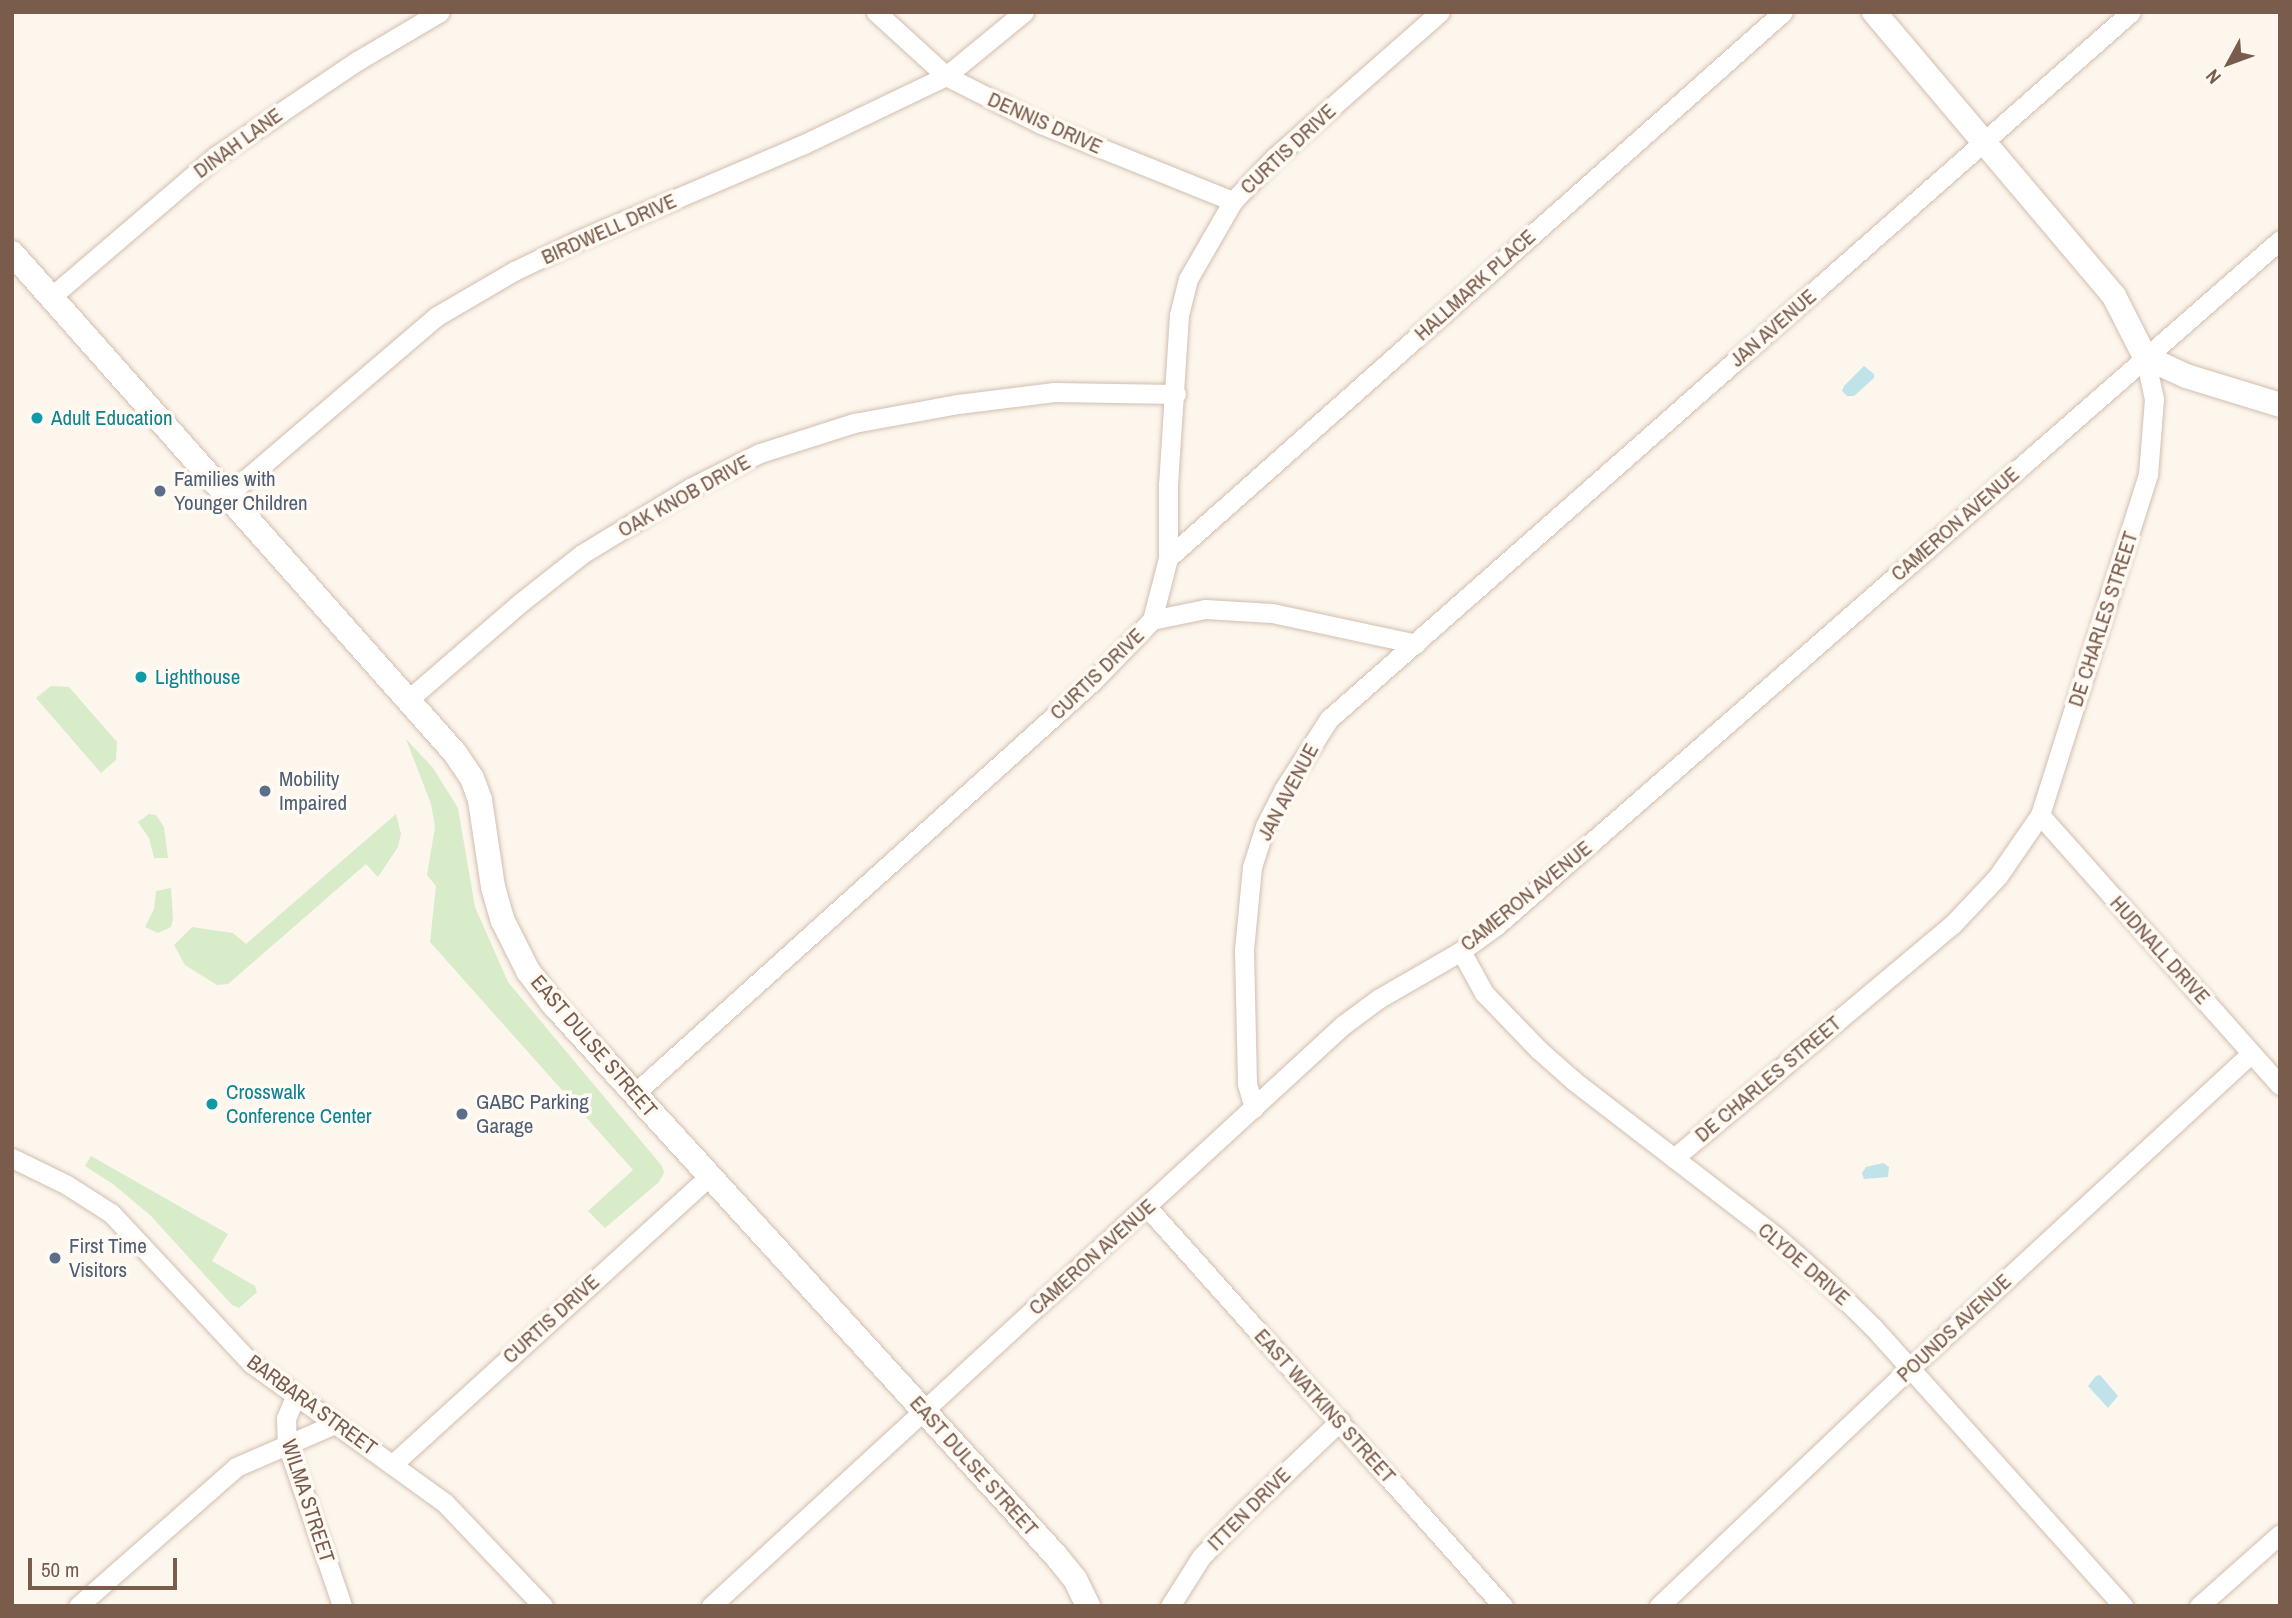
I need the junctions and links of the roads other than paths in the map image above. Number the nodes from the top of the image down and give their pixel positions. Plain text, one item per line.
1 (440, 12) edge
2 (876, 12) edge
3 (1024, 12) edge
4 (1440, 12) edge
5 (1783, 12) edge
6 (1874, 12) edge
7 (2131, 12) edge
8 (946, 76) junction
9 (1984, 141) junction
10 (1233, 201) junction
11 (2280, 240) edge
12 (12, 253) edge
13 (52, 296) junction
14 (2145, 357) junction
15 (1176, 394) junction
16 (2280, 405) edge
17 (226, 496) junction
18 (1168, 558) junction
19 (1152, 620) junction
20 (1416, 644) junction
21 (410, 698) junction
22 (2040, 815) junction
23 (1461, 951) junction
24 (2251, 1053) junction
25 (2280, 1085) edge
26 (634, 1094) junction
27 (1254, 1108) junction
28 (12, 1158) edge
29 (1674, 1158) junction
30 (709, 1176) junction
31 (1147, 1207) junction
32 (1908, 1370) junction
33 (295, 1396) junction
34 (923, 1410) junction
35 (1340, 1421) junction
36 (335, 1424) junction
37 (287, 1444) junction
38 (394, 1463) junction
39 (2280, 1534) edge
40 (78, 1606) edge
41 (342, 1606) edge
42 (544, 1606) edge
43 (711, 1606) edge
44 (1088, 1606) edge
45 (1170, 1606) edge
46 (1503, 1606) edge
47 (1660, 1606) edge
48 (2123, 1606) edge
49 (2199, 1606) edge

1 - 13 street, DINAH LANE
2 - 8 street, DENNIS DRIVE
3 - 8 street, BIRDWELL DRIVE
4 - 10 street, CURTIS DRIVE
5 - 18 street, HALLMARK PLACE
6 - 9 street, DE CHARLES STREET
7 - 9 street, JAN AVENUE
8 - 10 street, DENNIS DRIVE
8 - 17 street, BIRDWELL DRIVE
9 - 14 street, DE CHARLES STREET
9 - 20 street, JAN AVENUE
10 - 15 street, CURTIS DRIVE
11 - 14 street, CAMERON AVENUE
12 - 13 street, EAST DULSE STREET
13 - 17 street, EAST DULSE STREET
14 - 16 street
14 - 22 street, DE CHARLES STREET
14 - 23 street, CAMERON AVENUE
15 - 18 street, CURTIS DRIVE
15 - 21 street, OAK KNOB DRIVE
17 - 21 street, EAST DULSE STREET
18 - 19 street, CURTIS DRIVE
19 - 20 street
19 - 26 street, CURTIS DRIVE
20 - 27 street, JAN AVENUE
21 - 26 street, EAST DULSE STREET
22 - 24 street, HUDNALL DRIVE
22 - 29 street, DE CHARLES STREET
23 - 27 street, CAMERON AVENUE
23 - 29 street, CLYDE DRIVE
24 - 25 street, HUDNALL DRIVE
24 - 32 street, POUNDS AVENUE
26 - 30 street, EAST DULSE STREET
27 - 31 street, CAMERON AVENUE
28 - 33 street, BARBARA STREET
29 - 32 street, CLYDE DRIVE
30 - 34 street, EAST DULSE STREET
30 - 38 street, CURTIS DRIVE
31 - 34 street, CAMERON AVENUE
31 - 35 street, EAST WATKINS STREET
32 - 47 street, POUNDS AVENUE
32 - 48 street, CLYDE DRIVE
33 - 36 street, BARBARA STREET
33 - 37 street, WILMA STREET
34 - 43 street, CAMERON AVENUE
34 - 44 street, EAST DULSE STREET
35 - 45 street, ITTEN DRIVE
35 - 46 street, EAST WATKINS STREET
36 - 37 street
36 - 38 street, BARBARA STREET
37 - 40 street
37 - 41 street, WILMA STREET
38 - 42 street, BARBARA STREET
39 - 49 street

